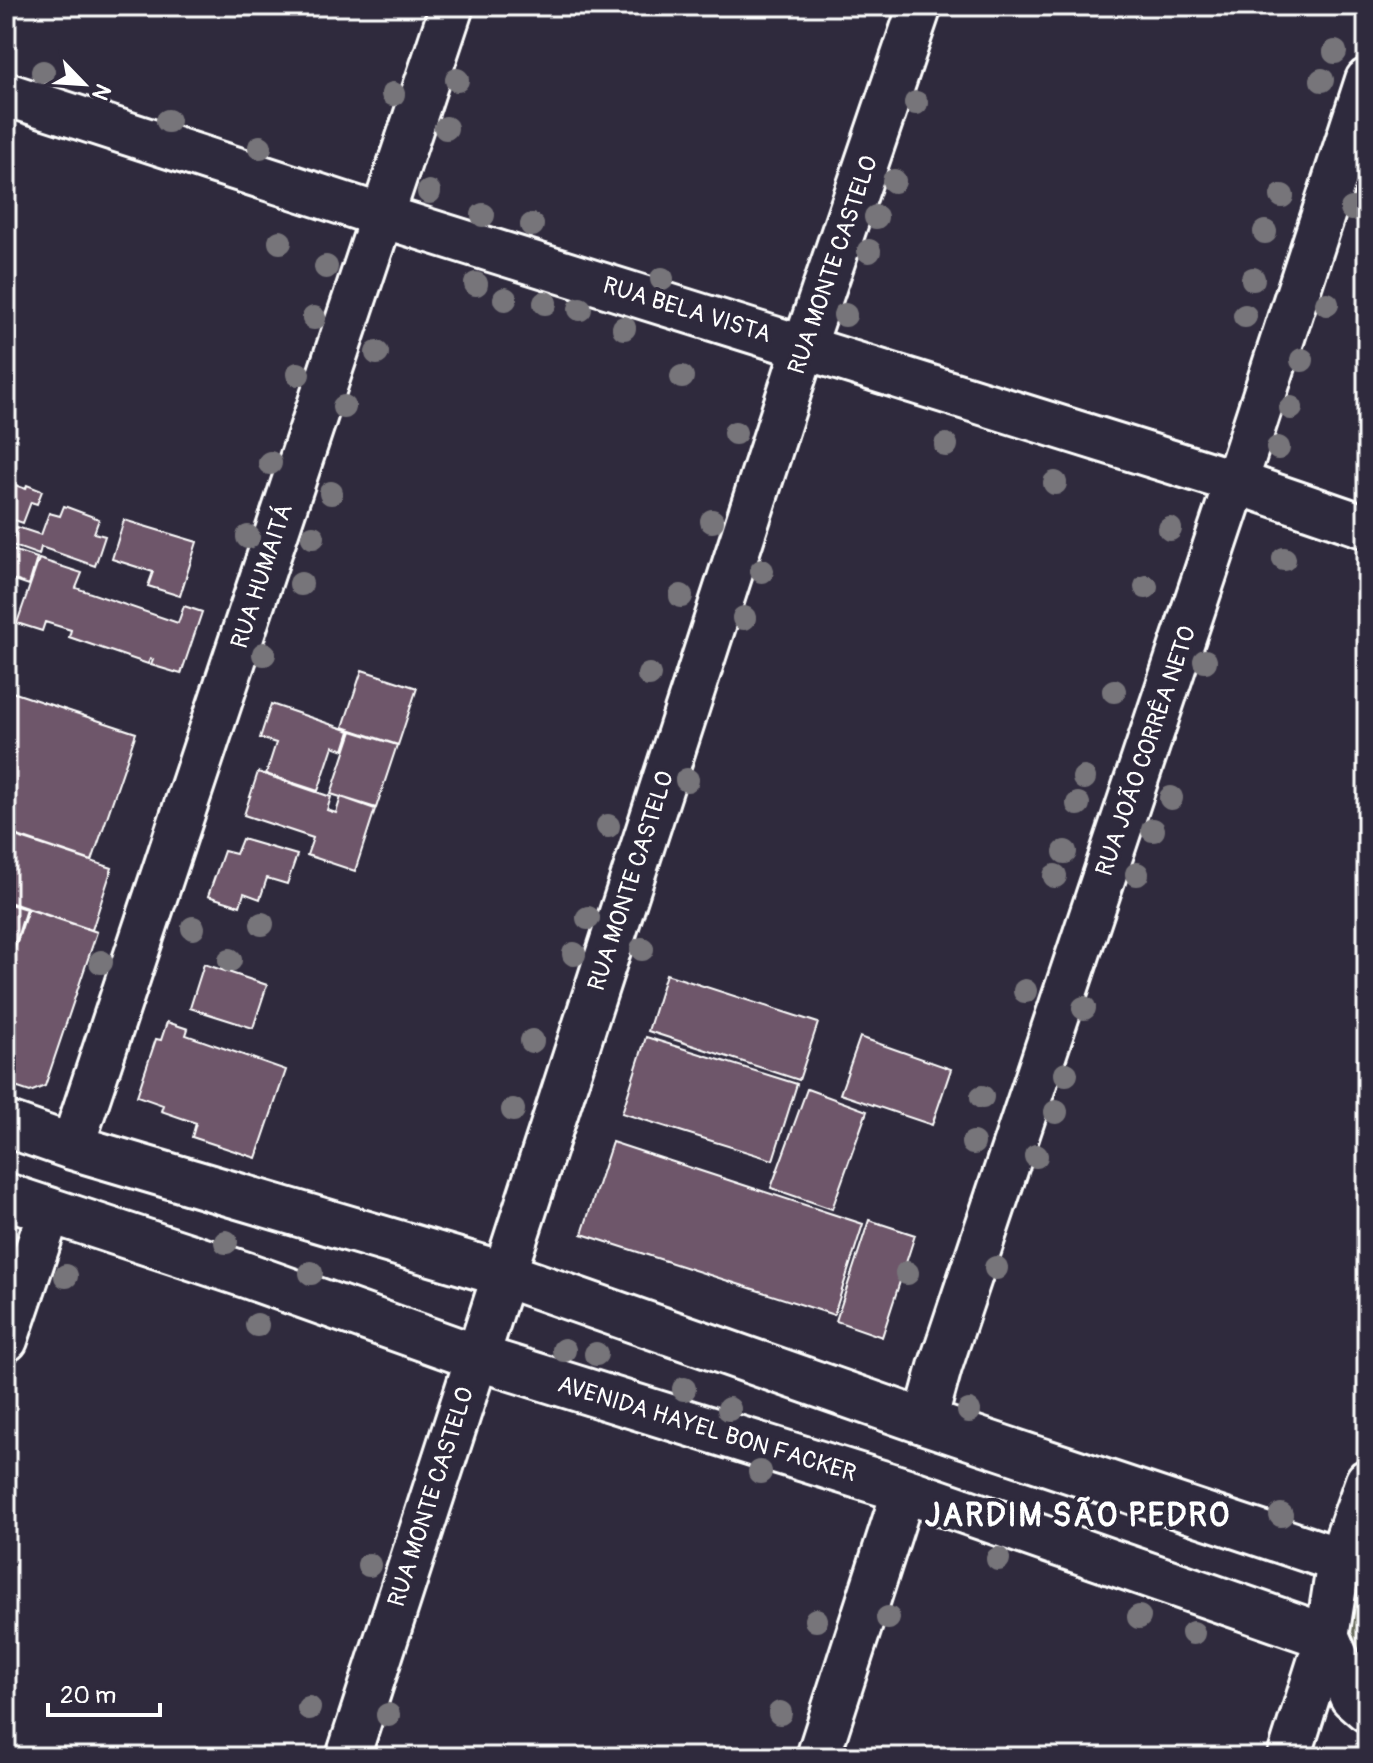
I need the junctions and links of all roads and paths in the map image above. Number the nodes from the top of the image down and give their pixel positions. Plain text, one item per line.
1 (452, 6) edge
2 (920, 6) edge
3 (1367, 80) edge
4 (6, 94) edge
5 (382, 216) junction
6 (804, 347) junction
7 (1236, 482) junction
8 (1367, 527) edge
9 (6, 1124) edge
10 (72, 1147) junction
11 (6, 1196) edge
12 (50, 1210) junction
13 (503, 1274) junction
14 (6, 1340) edge
15 (476, 1357) junction
16 (925, 1422) junction
17 (1367, 1481) edge
18 (904, 1490) junction
19 (1353, 1551) edge
20 (1327, 1637) junction
21 (1367, 1709) edge
22 (348, 1757) edge
23 (818, 1757) edge
24 (1289, 1757) edge

1 - 5 street, RUA HUMAITÁ
2 - 6 street, RUA MONTE CASTELO
3 - 7 street, RUA JOÃO CORRÊA NETO
4 - 5 street, RUA BELA VISTA
5 - 6 street, RUA BELA VISTA
5 - 10 street, RUA HUMAITÁ
6 - 7 street, RUA BELA VISTA
6 - 13 street, RUA MONTE CASTELO
7 - 8 street, RUA BELA VISTA
7 - 16 street, RUA JOÃO CORRÊA NETO
9 - 10 main road
10 - 13 main road
11 - 12 main road, AVENIDA HAYEL BON FACKER
12 - 14 street
12 - 15 main road, AVENIDA HAYEL BON FACKER
13 - 15 street, RUA MONTE CASTELO
13 - 16 main road
15 - 18 main road, AVENIDA HAYEL BON FACKER
15 - 22 street, RUA MONTE CASTELO
16 - 19 main road
17 - 19 street
18 - 20 main road, AVENIDA HAYEL BON FACKER
18 - 23 street
19 - 20 street
20 - 21 main road
20 - 24 street

